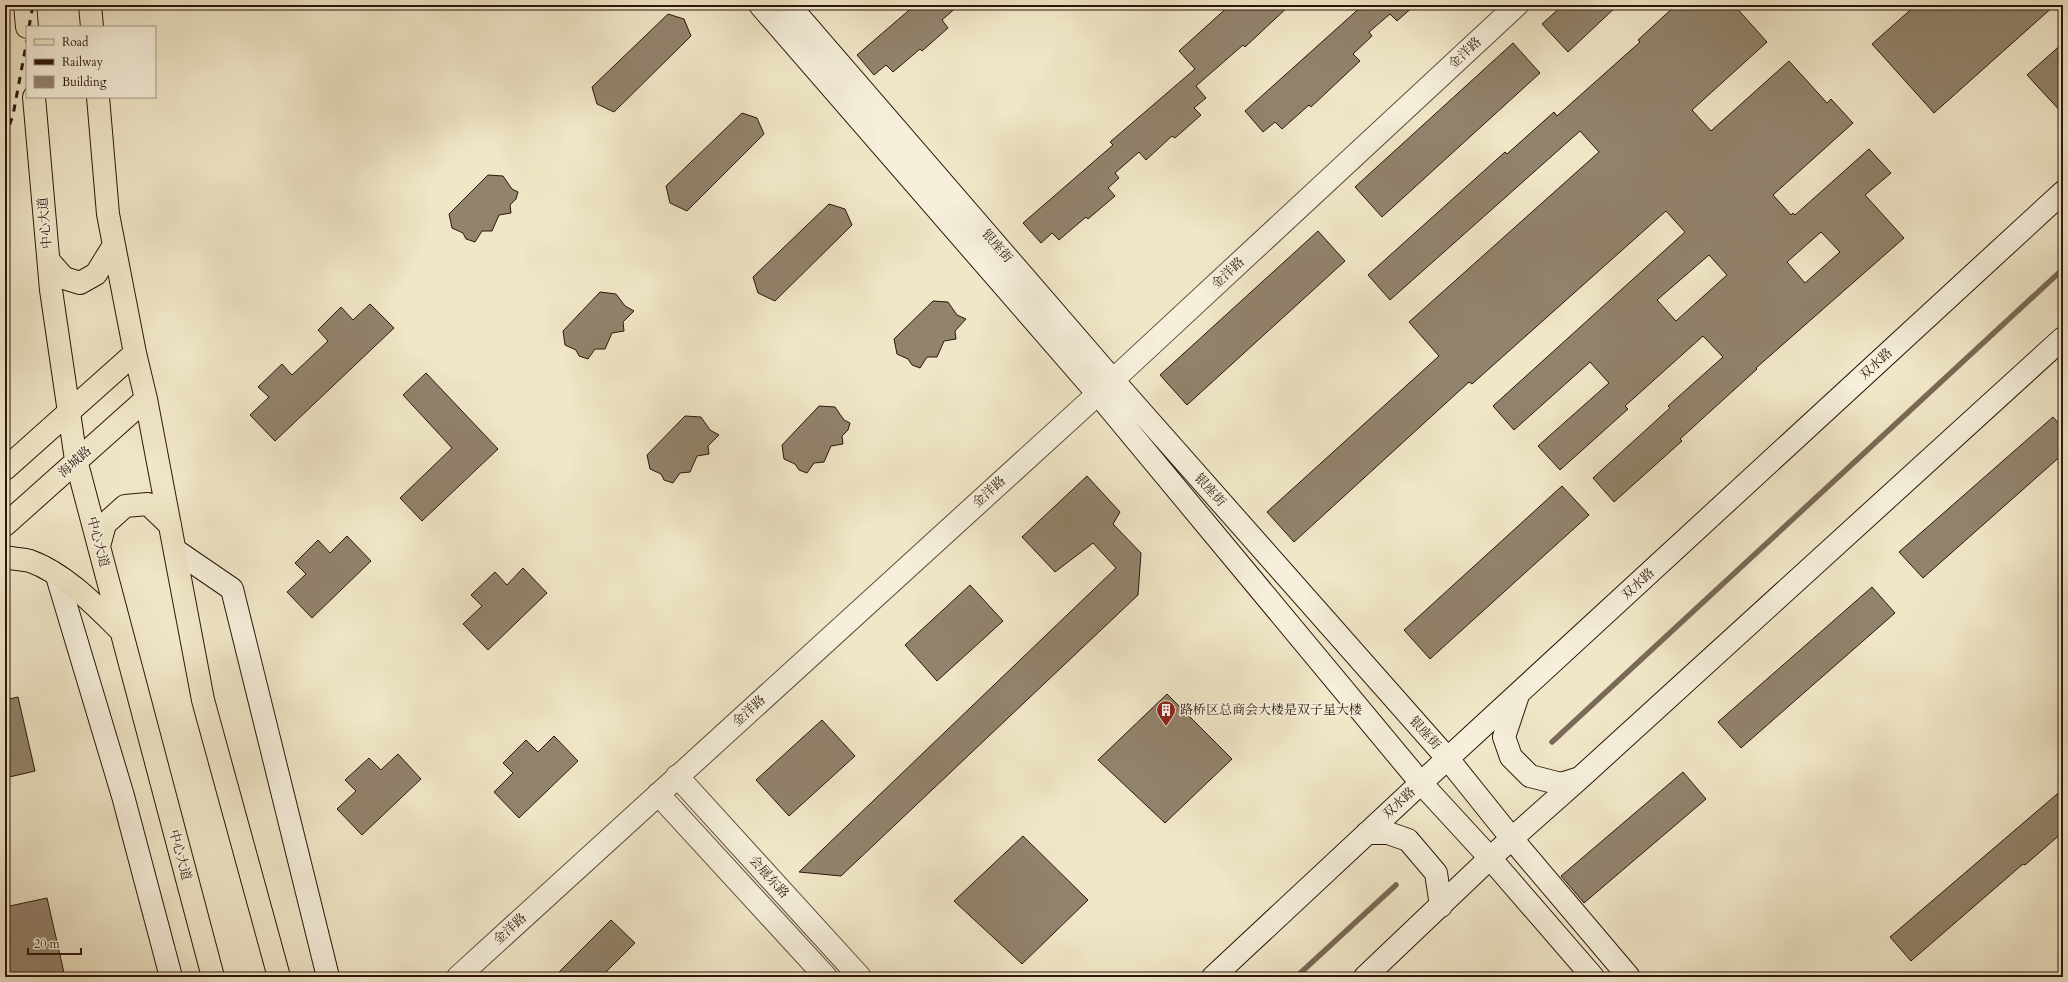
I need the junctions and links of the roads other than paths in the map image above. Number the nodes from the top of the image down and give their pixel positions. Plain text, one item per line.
1 (26, 5) edge
2 (90, 5) edge
3 (760, 5) edge
4 (789, 5) edge
5 (1517, 5) edge
6 (28, 26) edge
7 (92, 26) edge
8 (34, 98) edge
9 (98, 98) edge
10 (2063, 192) edge
11 (114, 245) junction
12 (49, 261) junction
13 (2063, 338) edge
14 (135, 354) junction
15 (1105, 387) junction
16 (146, 399) junction
17 (68, 413) junction
18 (76, 460) junction
19 (5, 469) edge
20 (5, 525) edge
21 (170, 525) junction
22 (99, 546) junction
23 (175, 550) junction
24 (5, 557) edge
25 (57, 576) junction
26 (121, 631) junction
27 (1518, 694) junction
28 (1448, 759) junction
29 (678, 776) junction
30 (1580, 778) junction
31 (1421, 783) junction
32 (658, 794) junction
33 (1367, 833) junction
34 (1513, 840) junction
35 (1490, 858) junction
36 (1441, 906) junction
37 (171, 977) edge
38 (212, 977) edge
39 (279, 977) edge
40 (328, 977) edge
41 (458, 977) edge
42 (826, 977) edge
43 (860, 977) edge
44 (1214, 977) edge
45 (1365, 977) edge
46 (1593, 977) edge
47 (1629, 977) edge

1 - 6 main road
2 - 7 main road
3 - 15 main road, 银座街
4 - 15 main road, 银座街
5 - 15 main road, 金洋路
8 - 12 main road, 中心大道
9 - 11 main road
10 - 27 main road, 双水路
11 - 12 main road
11 - 14 main road
12 - 17 main road, 中心大道
13 - 30 main road
14 - 16 main road
14 - 17 main road
15 - 28 main road, 银座街
15 - 29 main road, 金洋路
15 - 31 main road, 银座街
16 - 18 main road, 海城路
16 - 21 main road
17 - 18 main road, 中心大道
17 - 19 main road
18 - 20 main road, 海城路
18 - 22 main road, 中心大道
21 - 22 main road
21 - 23 main road
22 - 26 main road, 中心大道
23 - 39 main road
23 - 40 main road
24 - 25 main road
25 - 26 main road
25 - 37 main road
26 - 38 main road, 中心大道
27 - 28 main road, 双水路
27 - 30 main road
28 - 31 main road, 双水路
28 - 34 main road, 银座街
29 - 32 main road, 金洋路
29 - 43 main road, 会展东路
30 - 34 main road
31 - 33 main road, 双水路
31 - 35 main road, 银座街
32 - 41 main road, 金洋路
32 - 42 main road, 会展东路
33 - 36 main road
33 - 44 main road, 双水路
34 - 35 main road
34 - 47 main road, 银座街
35 - 36 main road
35 - 46 main road, 银座街
36 - 45 main road

